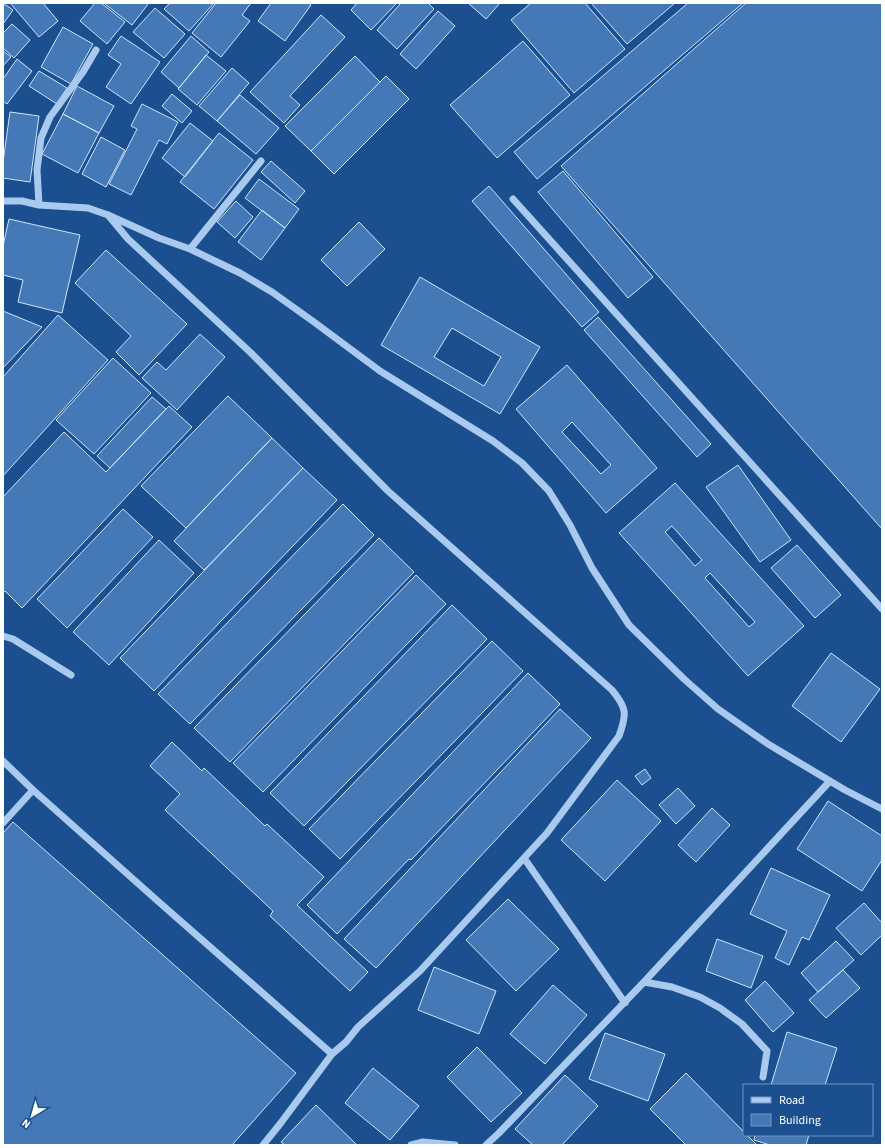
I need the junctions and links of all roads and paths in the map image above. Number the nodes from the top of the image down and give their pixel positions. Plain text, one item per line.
1 (96, 50) dead end
2 (261, 161) dead end
3 (513, 199) dead end
4 (3, 201) edge
5 (39, 205) junction
6 (108, 215) junction
7 (190, 249) junction
8 (882, 609) edge
9 (3, 636) edge
10 (70, 675) dead end
11 (3, 761) edge
12 (830, 781) junction
13 (33, 790) junction
14 (882, 809) edge
15 (3, 822) edge
16 (524, 858) junction
17 (644, 982) junction
18 (625, 1003) junction
19 (332, 1054) junction
20 (763, 1077) dead end
21 (263, 1145) edge
22 (411, 1145) edge
23 (455, 1145) edge
24 (486, 1145) edge

1 - 5 street
2 - 7 street
3 - 8 street
4 - 5 street
5 - 6 street
6 - 7 street
6 - 16 street
7 - 12 street
9 - 10 street
11 - 13 street
12 - 14 street
12 - 17 street
13 - 15 street
13 - 19 street
16 - 18 street
16 - 19 street
17 - 18 street
17 - 20 street
18 - 24 street
19 - 21 street
22 - 23 street

